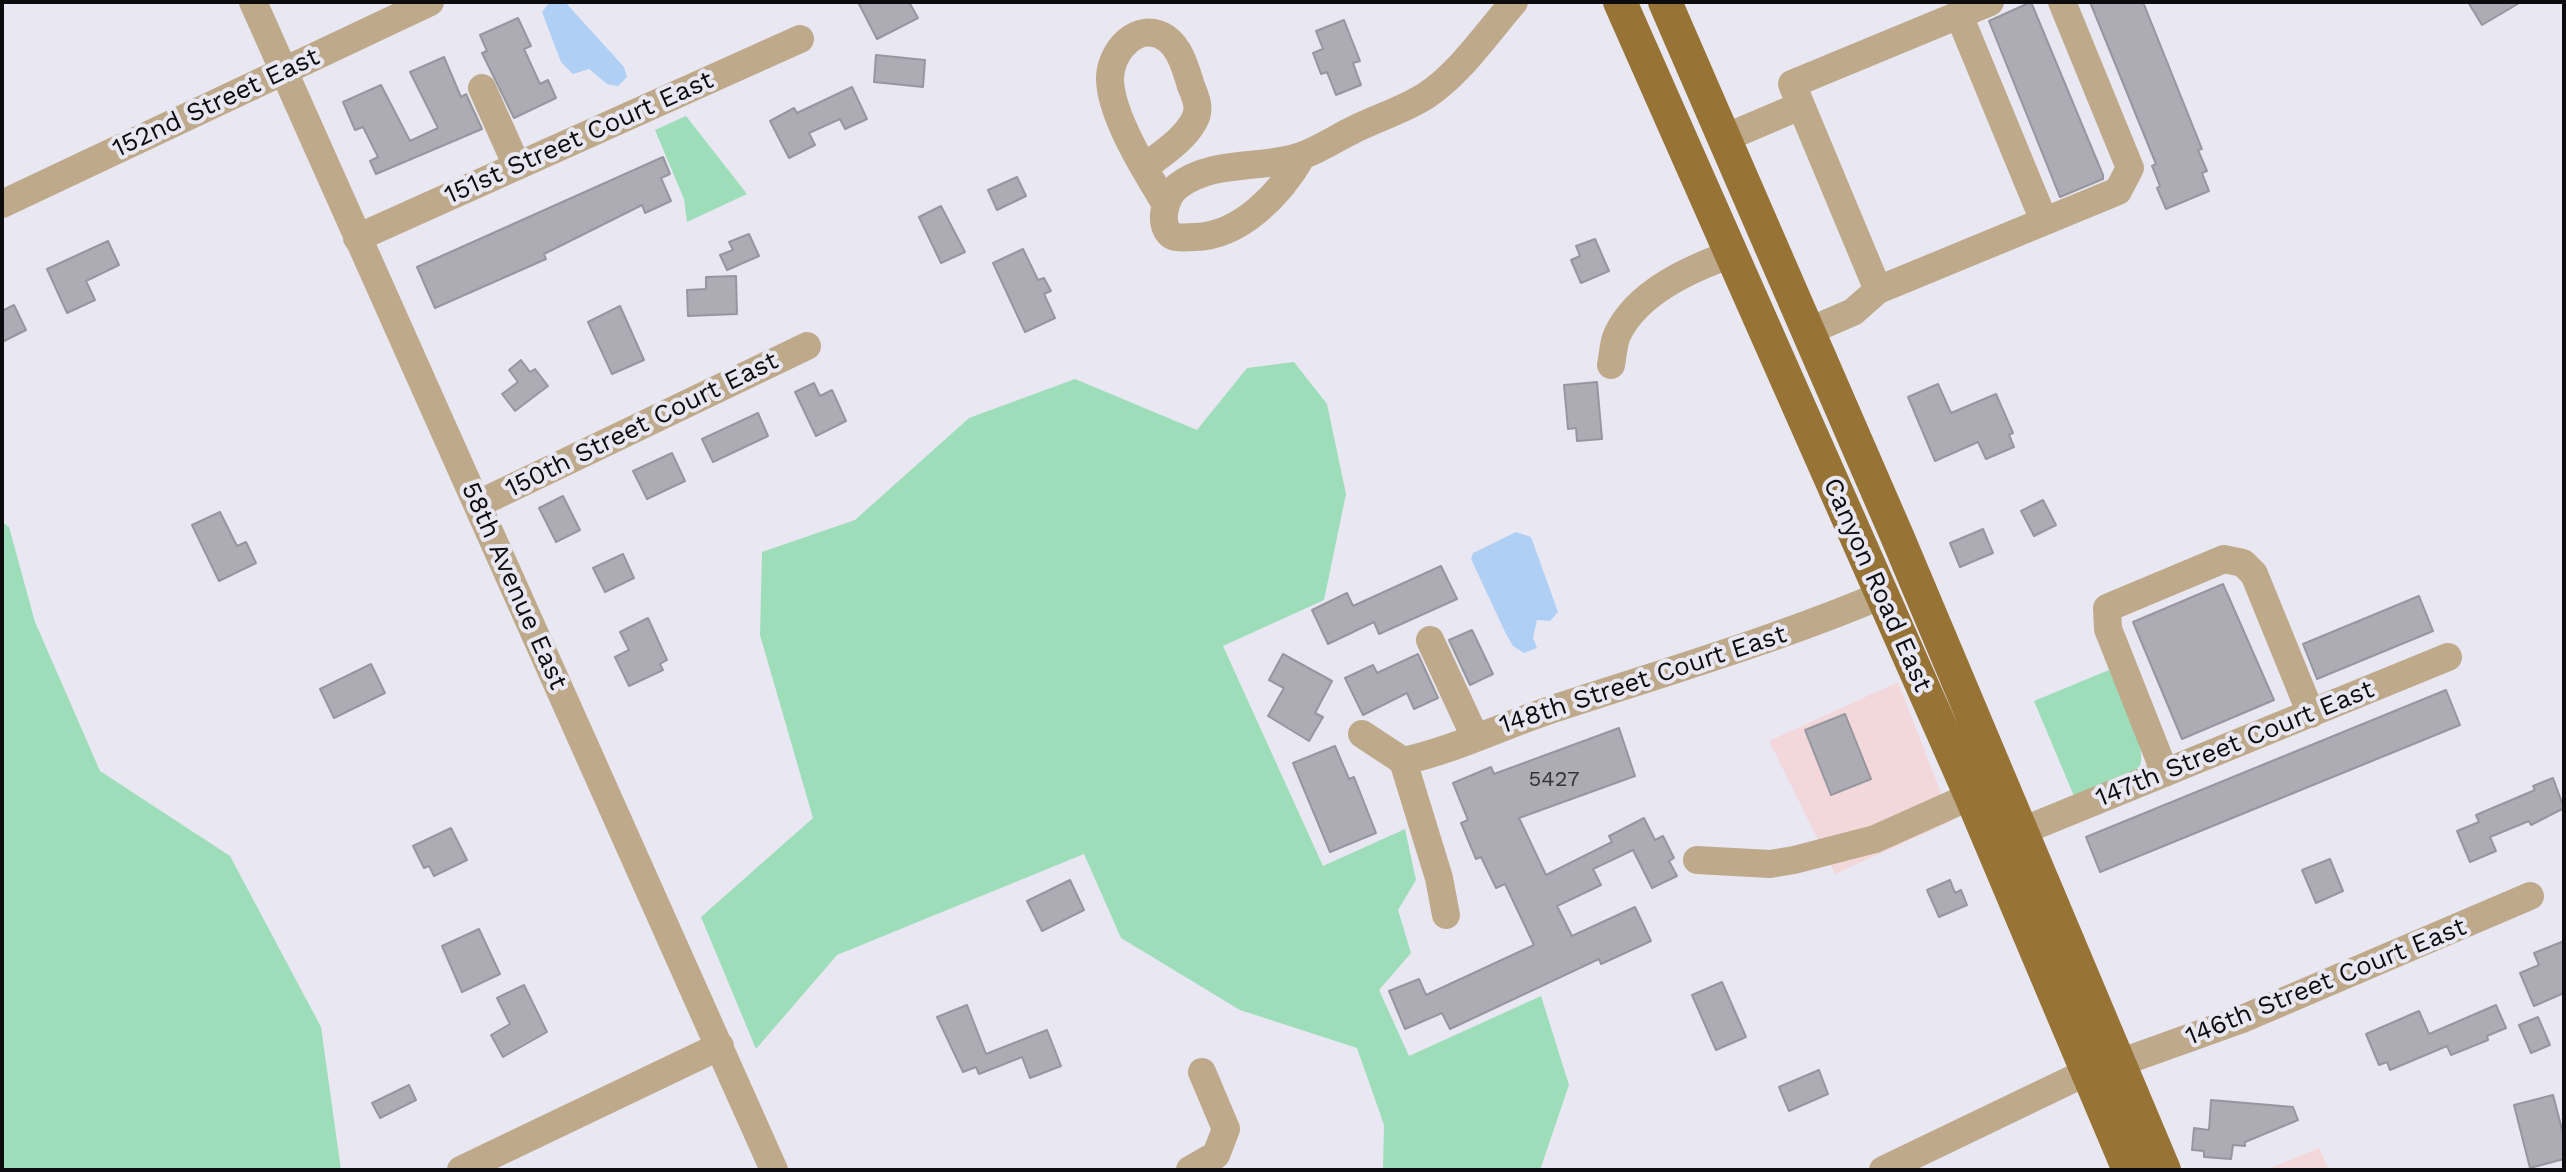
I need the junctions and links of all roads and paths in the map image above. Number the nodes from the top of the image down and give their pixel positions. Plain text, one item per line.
1 (253, 2) edge
2 (430, 2) edge
3 (1514, 2) edge
4 (1620, 2) edge
5 (1665, 2) edge
6 (1990, 2) edge
7 (2062, 2) edge
8 (1959, 15) junction
9 (800, 39) dead end
10 (283, 71) junction
11 (482, 88) dead end
12 (1800, 106) junction
13 (1725, 138) junction
14 (1302, 156) junction
15 (517, 166) junction
16 (1145, 167) dead end
17 (1165, 203) junction
18 (2, 204) edge
19 (2044, 221) junction
20 (357, 238) junction
21 (1731, 254) junction
22 (1878, 290) junction
23 (1809, 331) junction
24 (807, 346) dead end
25 (1611, 365) dead end
26 (1805, 421) junction
27 (478, 504) junction
28 (1897, 536) junction
29 (1882, 595) junction
30 (1430, 640) dead end
31 (2448, 657) dead end
32 (2311, 714) junction
33 (1362, 734) dead end
34 (1475, 737) junction
35 (1403, 761) junction
36 (2165, 773) junction
37 (1971, 796) junction
38 (2022, 831) junction
39 (1697, 860) dead end
40 (2530, 896) dead end
41 (1446, 915) dead end
42 (720, 1046) junction
43 (2103, 1067) junction
44 (1202, 1072) dead end
45 (461, 1170) edge
46 (774, 1170) edge
47 (1190, 1170) edge
48 (1883, 1170) edge
49 (2129, 1170) edge
50 (2164, 1170) edge

1 - 10 street, 58th Avenue East
2 - 10 street, 152nd Street East
3 - 14 street
4 - 21 main road, Canyon Road East
5 - 13 main road, Canyon Road East
6 - 8 street
7 - 19 street
8 - 12 street
8 - 19 street
9 - 15 street, 151st Street Court East
10 - 18 street, 152nd Street East
10 - 20 street, 58th Avenue East
11 - 15 street
12 - 13 street
12 - 22 street
13 - 23 main road, Canyon Road East
14 - 17 street
14 - 17 street
15 - 20 street, 151st Street Court East
16 - 17 street
19 - 22 street
20 - 27 street, 58th Avenue East
21 - 25 street
21 - 26 main road, Canyon Road East
22 - 23 street
23 - 28 main road, Canyon Road East
24 - 27 street, 150th Street Court East
26 - 28 main road
26 - 29 main road, Canyon Road East
27 - 42 street, 58th Avenue East
28 - 38 main road, Canyon Road East
29 - 34 street, 148th Street Court East
29 - 37 main road, Canyon Road East
30 - 34 street
31 - 32 street, 147th Street Court East
32 - 36 street, 147th Street Court East
32 - 36 street
33 - 35 street
34 - 35 street, 148th Street Court East
35 - 41 street
36 - 38 street, 147th Street Court East
37 - 39 street
37 - 43 main road, Canyon Road East
38 - 43 main road, Canyon Road East
40 - 43 street, 146th Street Court East
42 - 45 street
42 - 46 street, 58th Avenue East
43 - 48 street, 146th Street Court East
43 - 49 main road, Canyon Road East
43 - 50 main road, Canyon Road East
44 - 47 street

